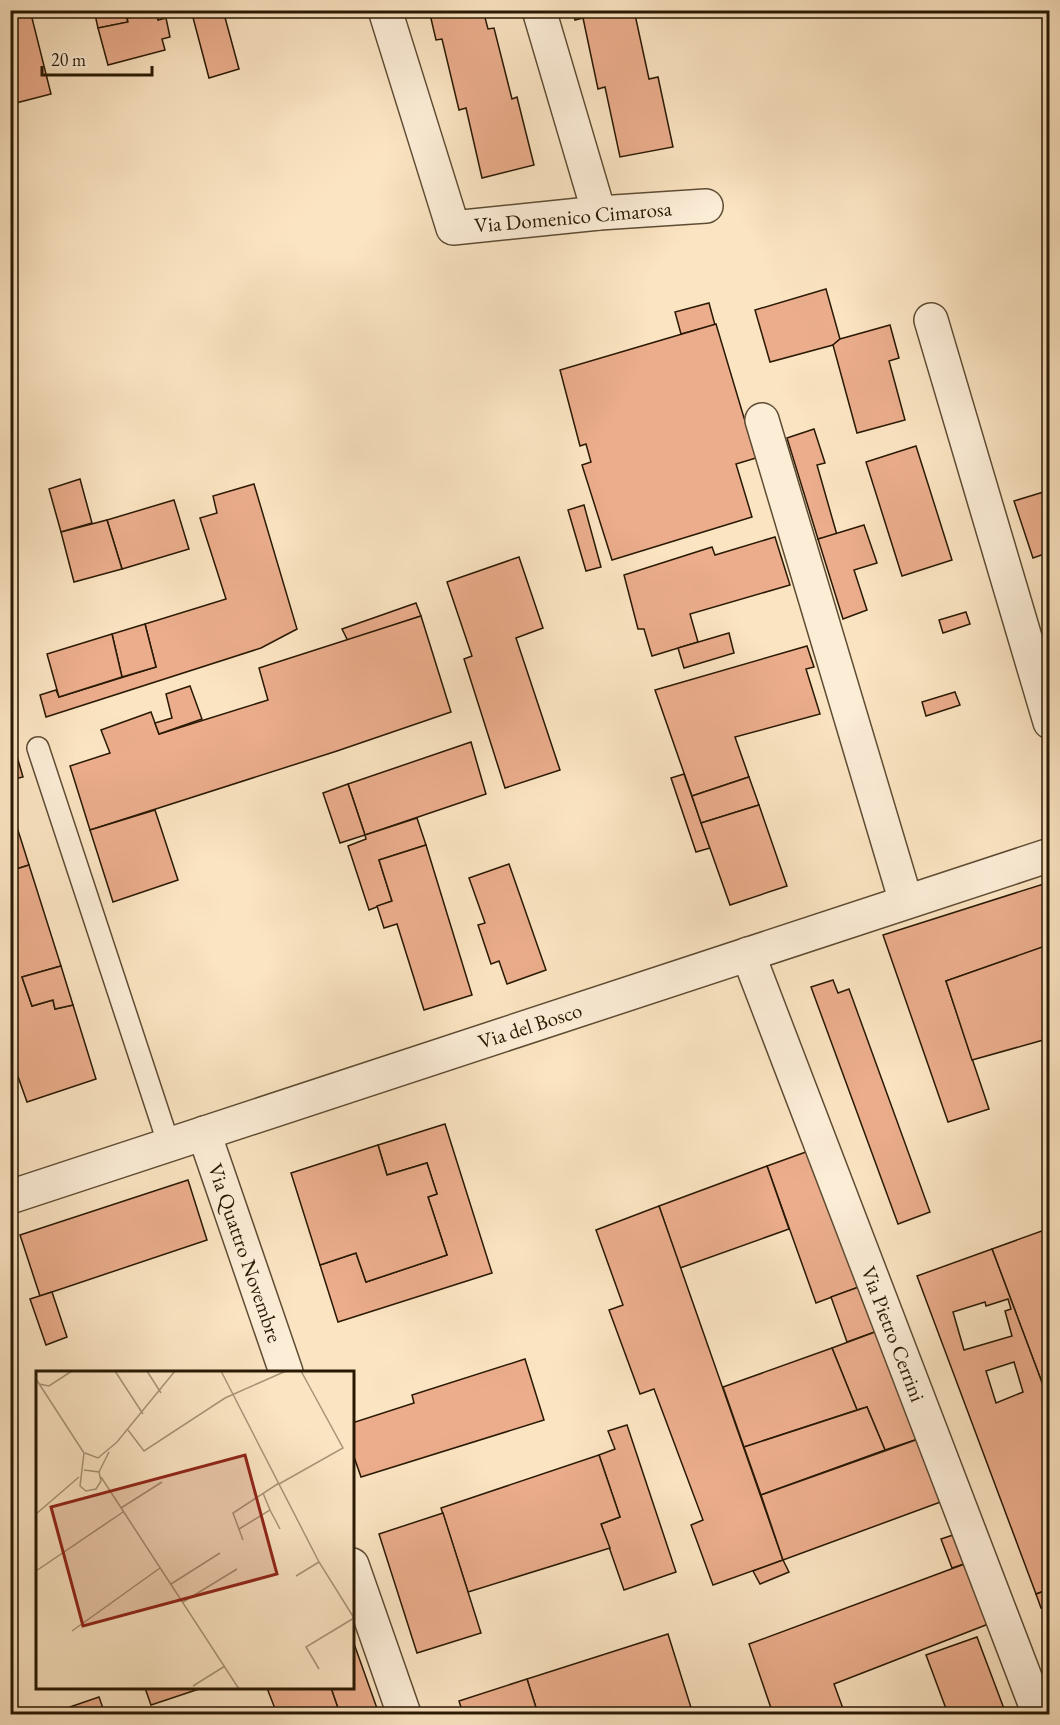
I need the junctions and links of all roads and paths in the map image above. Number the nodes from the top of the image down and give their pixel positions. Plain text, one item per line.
1 (385, 10) edge
2 (539, 10) edge
3 (706, 206) dead end
4 (599, 213) junction
5 (931, 320) dead end
6 (762, 420) dead end
7 (1050, 722) edge
8 (38, 748) dead end
9 (1050, 855) edge
10 (906, 902) junction
11 (748, 954) junction
12 (204, 1133) junction
13 (169, 1145) junction
14 (10, 1197) edge
15 (286, 1371) edge
16 (354, 1571) edge
17 (404, 1714) edge
18 (1039, 1714) edge

1 - 4 street, Via Domenico Cimarosa
2 - 4 street
3 - 4 street, Via Domenico Cimarosa
5 - 7 street
6 - 10 street
8 - 13 lane
9 - 10 street, Via del Bosco
10 - 11 street, Via del Bosco
11 - 12 street, Via del Bosco
11 - 18 street, Via Pietro Cerrini
12 - 13 street, Via del Bosco
12 - 15 street, Via Quattro Novembre
13 - 14 street, Via del Bosco
16 - 17 street

